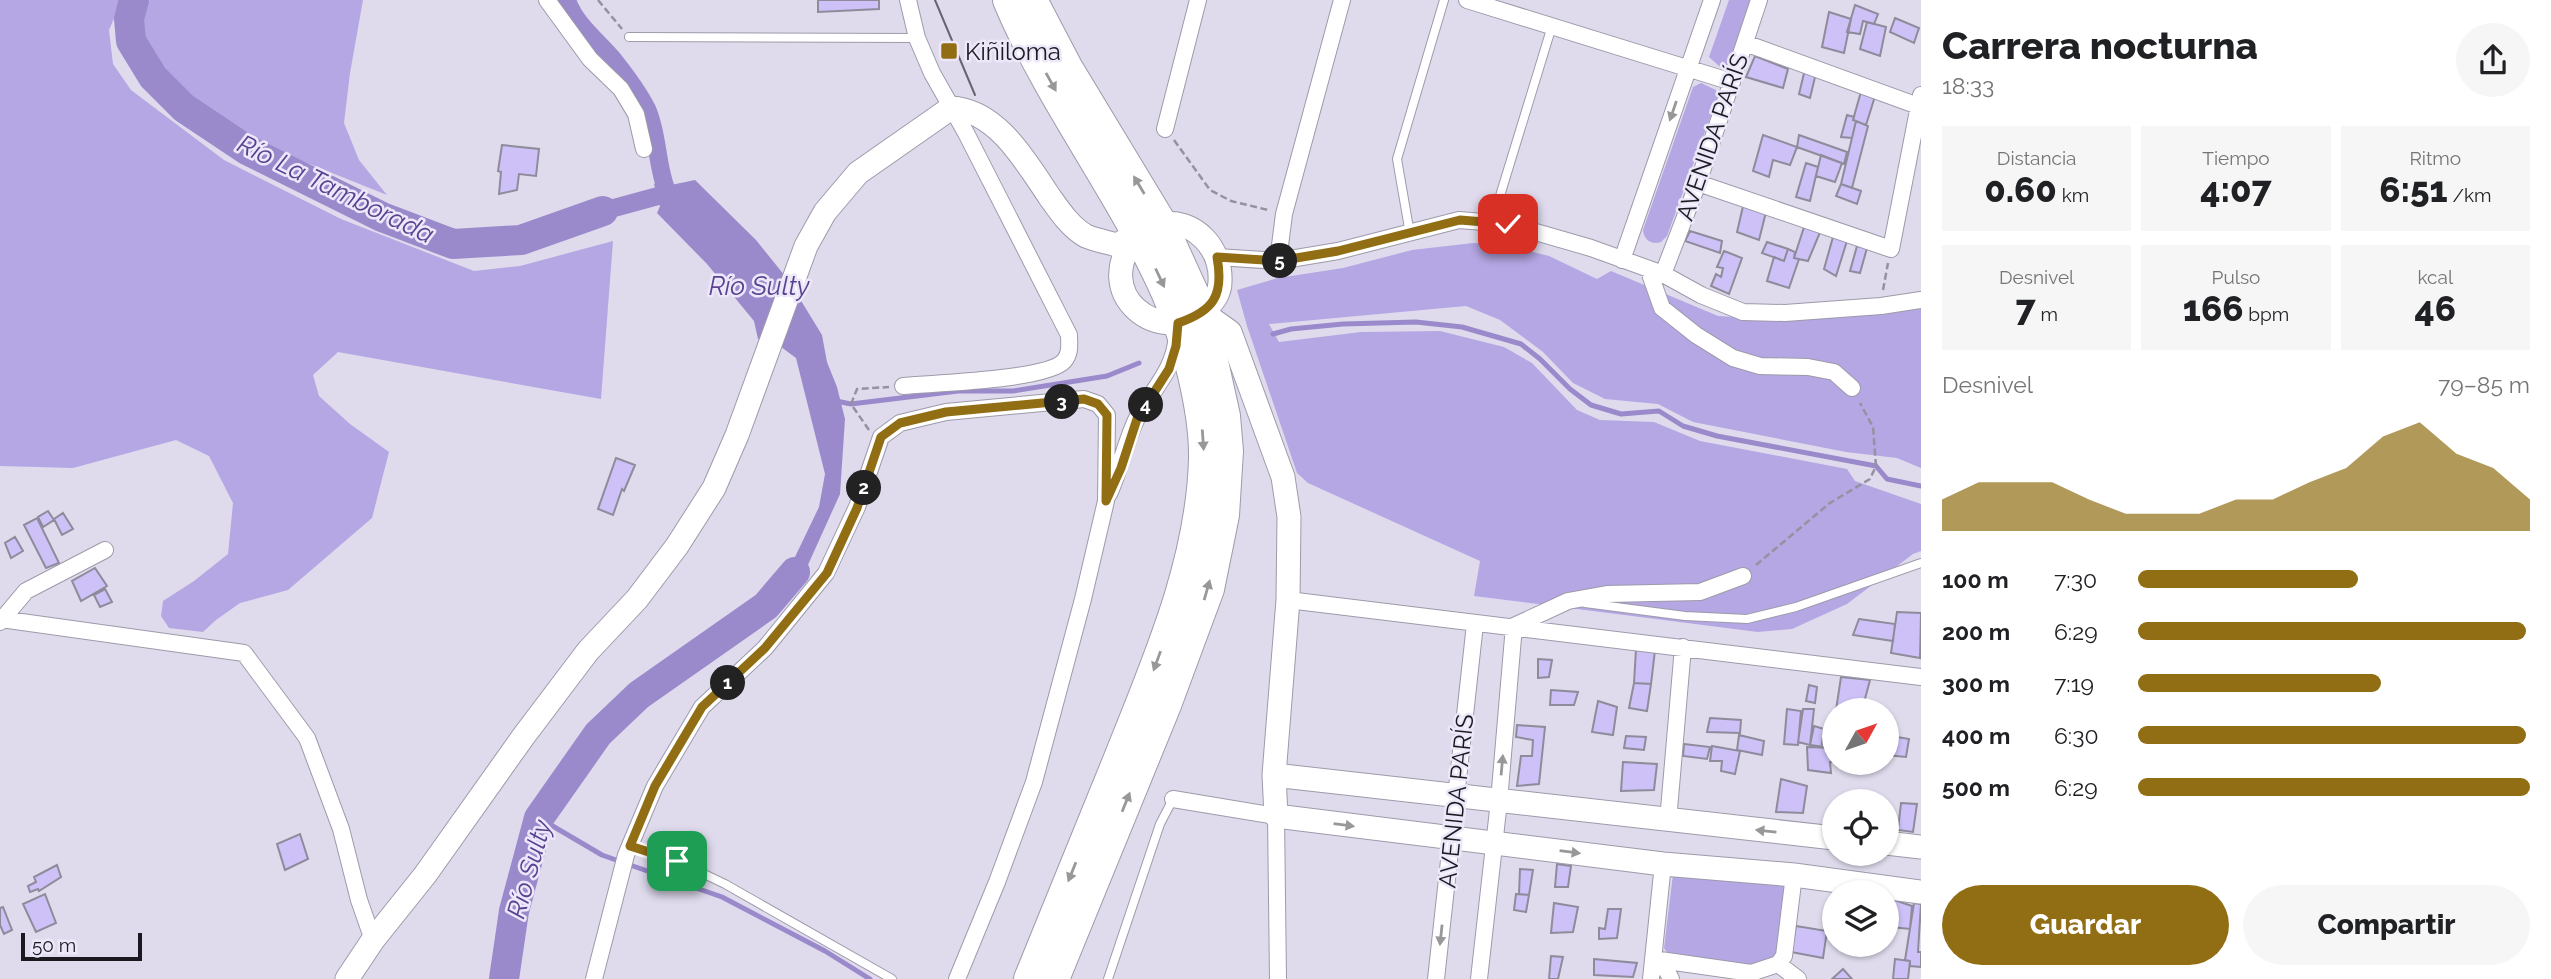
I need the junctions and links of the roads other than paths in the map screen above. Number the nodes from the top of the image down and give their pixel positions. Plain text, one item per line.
1 (547, 0) edge
2 (908, 0) edge
3 (1008, 0) edge
4 (1032, 0) edge
5 (1198, 0) edge
6 (1342, 0) edge
7 (1444, 0) edge
8 (1467, 0) edge
9 (1524, 0) edge
10 (1712, 0) edge
11 (1759, 0) edge
12 (1519, 16) junction
13 (1552, 26) junction
14 (629, 37) road end
15 (918, 38) junction
16 (1745, 43) junction
17 (1688, 69) junction
18 (1731, 82) junction
19 (1920, 103) edge
20 (951, 108) junction
21 (1165, 129) road end
22 (644, 149) dead end
23 (1698, 183) junction
24 (1492, 222) junction
25 (1150, 229) junction
26 (1410, 234) junction
27 (1217, 257) junction
28 (1622, 260) junction
29 (1278, 261) junction
30 (1663, 274) junction
31 (1921, 300) edge
32 (1190, 318) junction
33 (903, 386) road end
34 (1852, 388) road end
35 (1106, 501) junction
36 (105, 550) dead end
37 (1921, 563) edge
38 (1743, 576) road end
39 (1288, 600) junction
40 (1568, 601) junction
41 (0, 620) edge
42 (1475, 624) junction
43 (1514, 626) junction
44 (1683, 647) junction
45 (1921, 677) edge
46 (1273, 775) junction
47 (1457, 796) junction
48 (1173, 799) joint
49 (1499, 802) junction
50 (1276, 816) junction
51 (1668, 821) junction
52 (1822, 837) edge
53 (1451, 839) junction
54 (1494, 843) junction
55 (1899, 845) edge
56 (630, 846) junction
57 (1921, 847) edge
58 (1663, 864) junction
59 (1794, 875) junction
60 (1921, 892) edge
61 (373, 940) junction
62 (1653, 959) junction
63 (1778, 964) junction
64 (1748, 976) edge
65 (347, 979) edge
66 (594, 979) edge
67 (892, 979) edge
68 (957, 979) edge
69 (1029, 979) edge
70 (1054, 979) edge
71 (1108, 979) edge
72 (1278, 979) edge
73 (1436, 979) edge
74 (1479, 979) edge
75 (1651, 979) edge
76 (1671, 979) edge
77 (1798, 979) edge

1 - 22 street
2 - 15 street
3 -> 25 highway
25 -> 4 highway
5 - 21 street
6 - 29 street
7 - 26 lane
8 - 12 street
9 - 12 street
10 - 17 street, AVENIDA PARÍS
11 - 16 street, AVENIDA PARÍS
12 - 13 street
13 - 17 street
13 - 24 lane
14 - 15 lane
15 - 20 street
16 - 18 street, AVENIDA PARÍS
16 - 19 street
17 - 18 street
17 -> 28 street, AVENIDA PARÍS
18 - 23 street, AVENIDA PARÍS
19 - 23 street
20 - 25 street
20 - 33 street
20 - 61 street
23 - 30 street, AVENIDA PARÍS
24 - 26 street
24 - 28 street
25 - 27 street
25 - 32 highway
26 - 29 street
27 - 29 street
27 - 32 street
28 - 30 street
30 - 31 street
30 - 34 street, AVENIDA PARÍS
32 - 35 street
32 - 39 street
32 -> 69 highway
70 -> 32 highway
35 - 56 street
35 - 68 street
36 - 41 street
37 - 40 lane
38 - 40 street
39 - 42 street
39 - 46 street
40 - 43 street
41 - 61 street
42 - 43 street
42 - 47 street, AVENIDA PARÍS
43 - 44 street
49 -> 43 street, AVENIDA PARÍS
44 - 45 street
44 - 51 street
46 - 47 street
46 - 50 street
47 - 49 street
47 - 53 street, AVENIDA PARÍS
48 - 50 street
48 - 71 lane
49 - 51 street
49 - 54 street, AVENIDA PARÍS
50 -> 53 street
50 - 72 street
52 -> 51 street
53 - 54 street
53 -> 73 street, AVENIDA PARÍS
54 -> 58 street
54 - 74 street, AVENIDA PARÍS
55 - 57 street
56 - 66 street
56 - 67 lane
58 - 59 street
58 - 62 street
59 - 60 street
59 - 63 street
61 - 65 street
62 - 64 street
62 - 75 street
62 - 76 street
63 - 64 street
63 - 77 street

